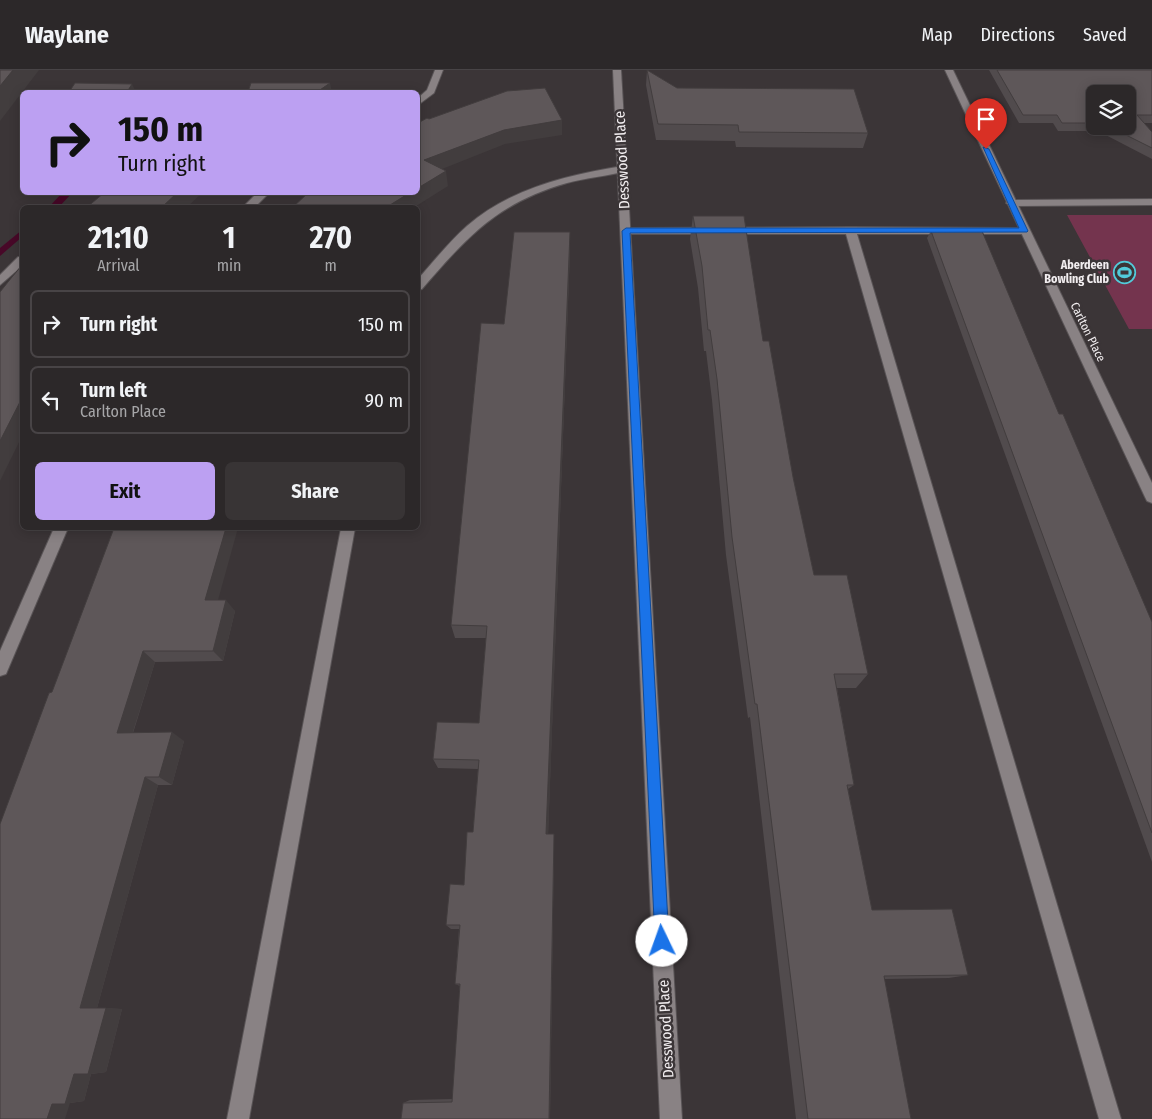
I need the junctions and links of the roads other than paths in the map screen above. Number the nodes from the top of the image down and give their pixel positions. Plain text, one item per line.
1 (439, 70) edge
2 (617, 70) edge
3 (949, 70) edge
4 (420, 100) edge
5 (623, 169) junction
6 (262, 195) edge
7 (1152, 202) edge
8 (1011, 203) junction
9 (250, 205) edge
10 (851, 230) junction
11 (626, 231) junction
12 (1024, 231) junction
13 (20, 262) edge
14 (0, 281) edge
15 (420, 284) edge
16 (1152, 497) edge
17 (60, 530) edge
18 (348, 530) edge
19 (0, 669) edge
20 (238, 1119) edge
21 (671, 1119) edge
22 (1110, 1119) edge

1 - 4 street
2 - 5 street, Desswood Place
3 - 8 street, Carlton Place
5 - 11 street, Desswood Place
5 - 15 street
6 - 9 street
7 - 8 street
8 - 12 street, Carlton Place
10 - 11 street
10 - 12 street
10 - 22 street
11 - 21 street, Desswood Place
12 - 16 street, Carlton Place
13 - 14 street
17 - 19 street
18 - 20 street

